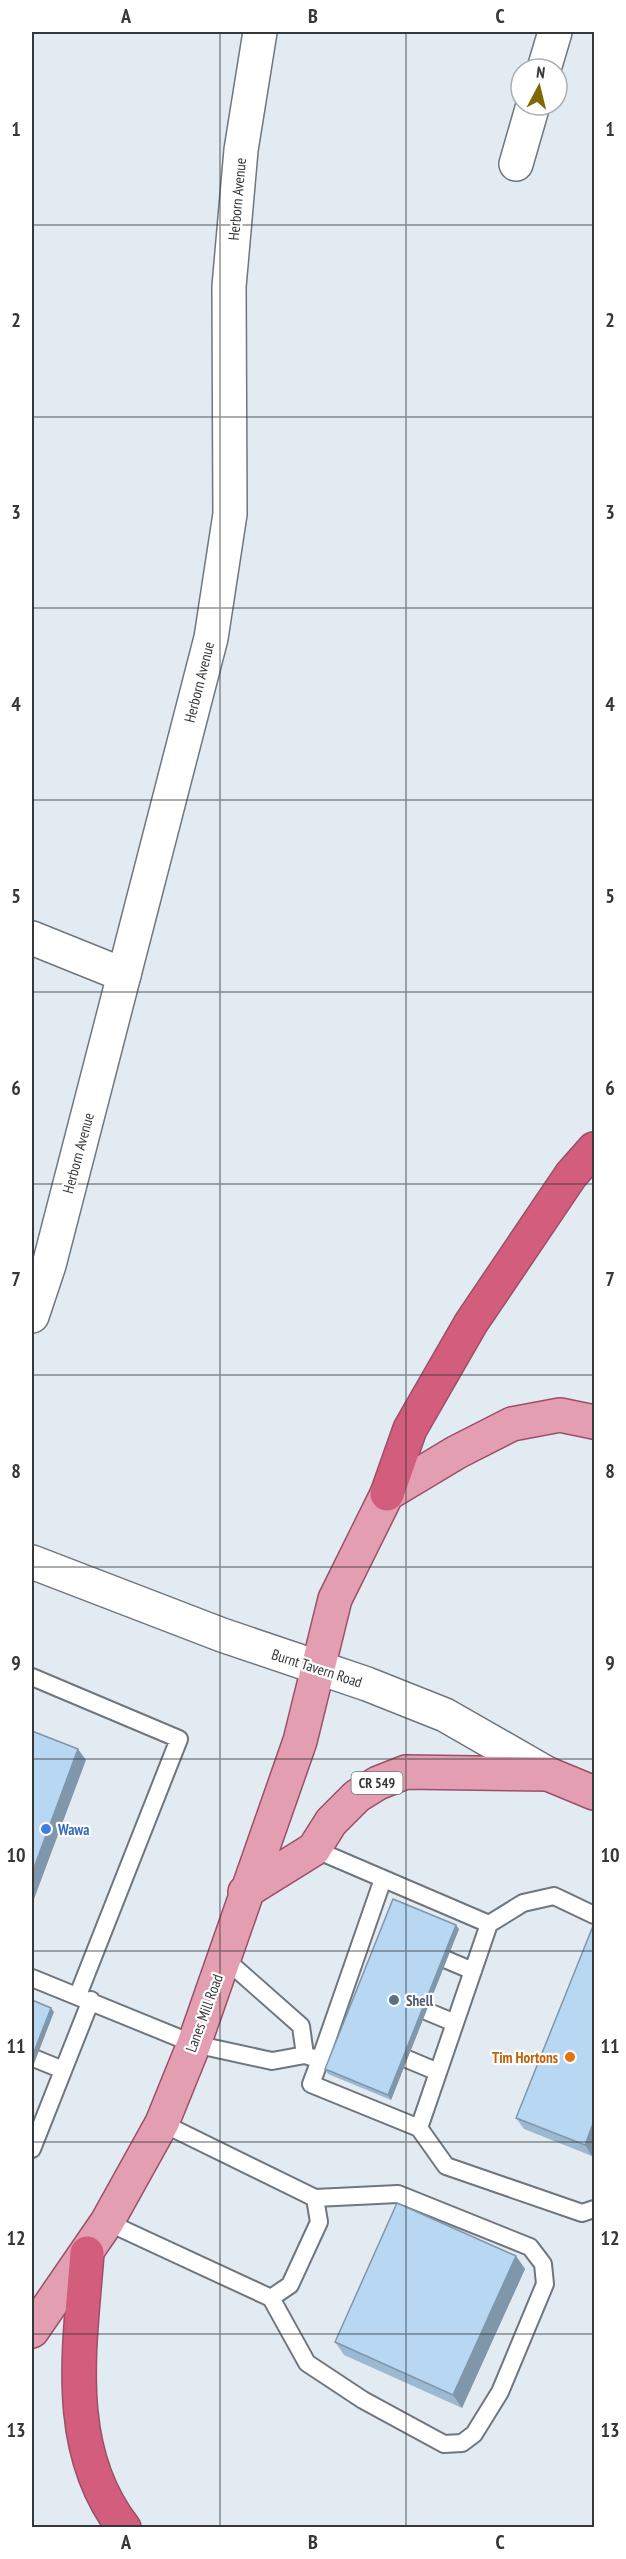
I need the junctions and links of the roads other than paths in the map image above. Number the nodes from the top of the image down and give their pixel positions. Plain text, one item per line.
1 (260, 32) edge
2 (555, 32) edge
3 (548, 57) edge
4 (530, 117) edge
5 (516, 164) dead end
6 (32, 938) edge
7 (124, 975) junction
8 (594, 1149) edge
9 (32, 1316) edge
10 (594, 1422) edge
11 (387, 1494) junction
12 (32, 1562) edge
13 (317, 1668) junction
14 (32, 1677) edge
15 (548, 1774) junction
16 (594, 1792) edge
17 (314, 1849) junction
18 (383, 1878) junction
19 (245, 1892) junction
20 (594, 1915) edge
21 (489, 1924) junction
22 (366, 1928) junction
23 (383, 1935) edge
24 (224, 1958) junction
25 (447, 1960) edge
26 (473, 1971) junction
27 (32, 1978) edge
28 (84, 1998) junction
29 (426, 2011) edge
30 (455, 2023) junction
31 (194, 2044) junction
32 (312, 2057) junction
33 (36, 2059) edge
34 (407, 2059) edge
35 (63, 2070) junction
36 (438, 2072) junction
37 (162, 2123) junction
38 (419, 2128) junction
39 (34, 2138) edge
40 (315, 2198) junction
41 (594, 2209) edge
42 (107, 2222) junction
43 (87, 2253) junction
44 (271, 2298) junction
45 (32, 2331) edge
46 (124, 2528) edge

1 - 7 street, Herborn Avenue
2 - 3 street
4 - 5 street
6 - 7 street
7 - 9 street, Herborn Avenue
8 - 11 highway
10 - 11 main road
11 - 13 main road, Lanes Mill Road
12 - 13 street, Burnt Tavern Road
13 - 15 street, Burnt Tavern Road
13 - 19 main road, Lanes Mill Road
14 - 28 lane
15 - 16 main road, Burnt Tavern Road / CR 549
15 - 17 main road, CR 549
17 - 18 lane
17 - 19 main road, CR 549
18 - 21 lane
18 - 22 lane
19 - 24 main road, Lanes Mill Road
20 - 21 lane
21 - 26 lane
22 - 23 lane
22 - 32 lane
24 - 31 main road, Lanes Mill Road
24 - 32 lane
25 - 26 lane
26 - 30 lane
27 - 28 lane
28 - 31 lane
28 - 35 lane
29 - 30 lane
30 - 36 lane
31 - 32 lane
31 - 37 main road, Lanes Mill Road
32 - 38 lane
33 - 35 lane
34 - 36 lane
35 - 39 lane
36 - 38 lane
37 - 40 lane
37 - 42 main road, Lanes Mill Road
38 - 41 lane
40 - 44 lane
40 - 44 lane
42 - 43 main road, Lanes Mill Road
42 - 44 lane
43 - 45 main road, Lanes Mill Road
43 - 46 highway

